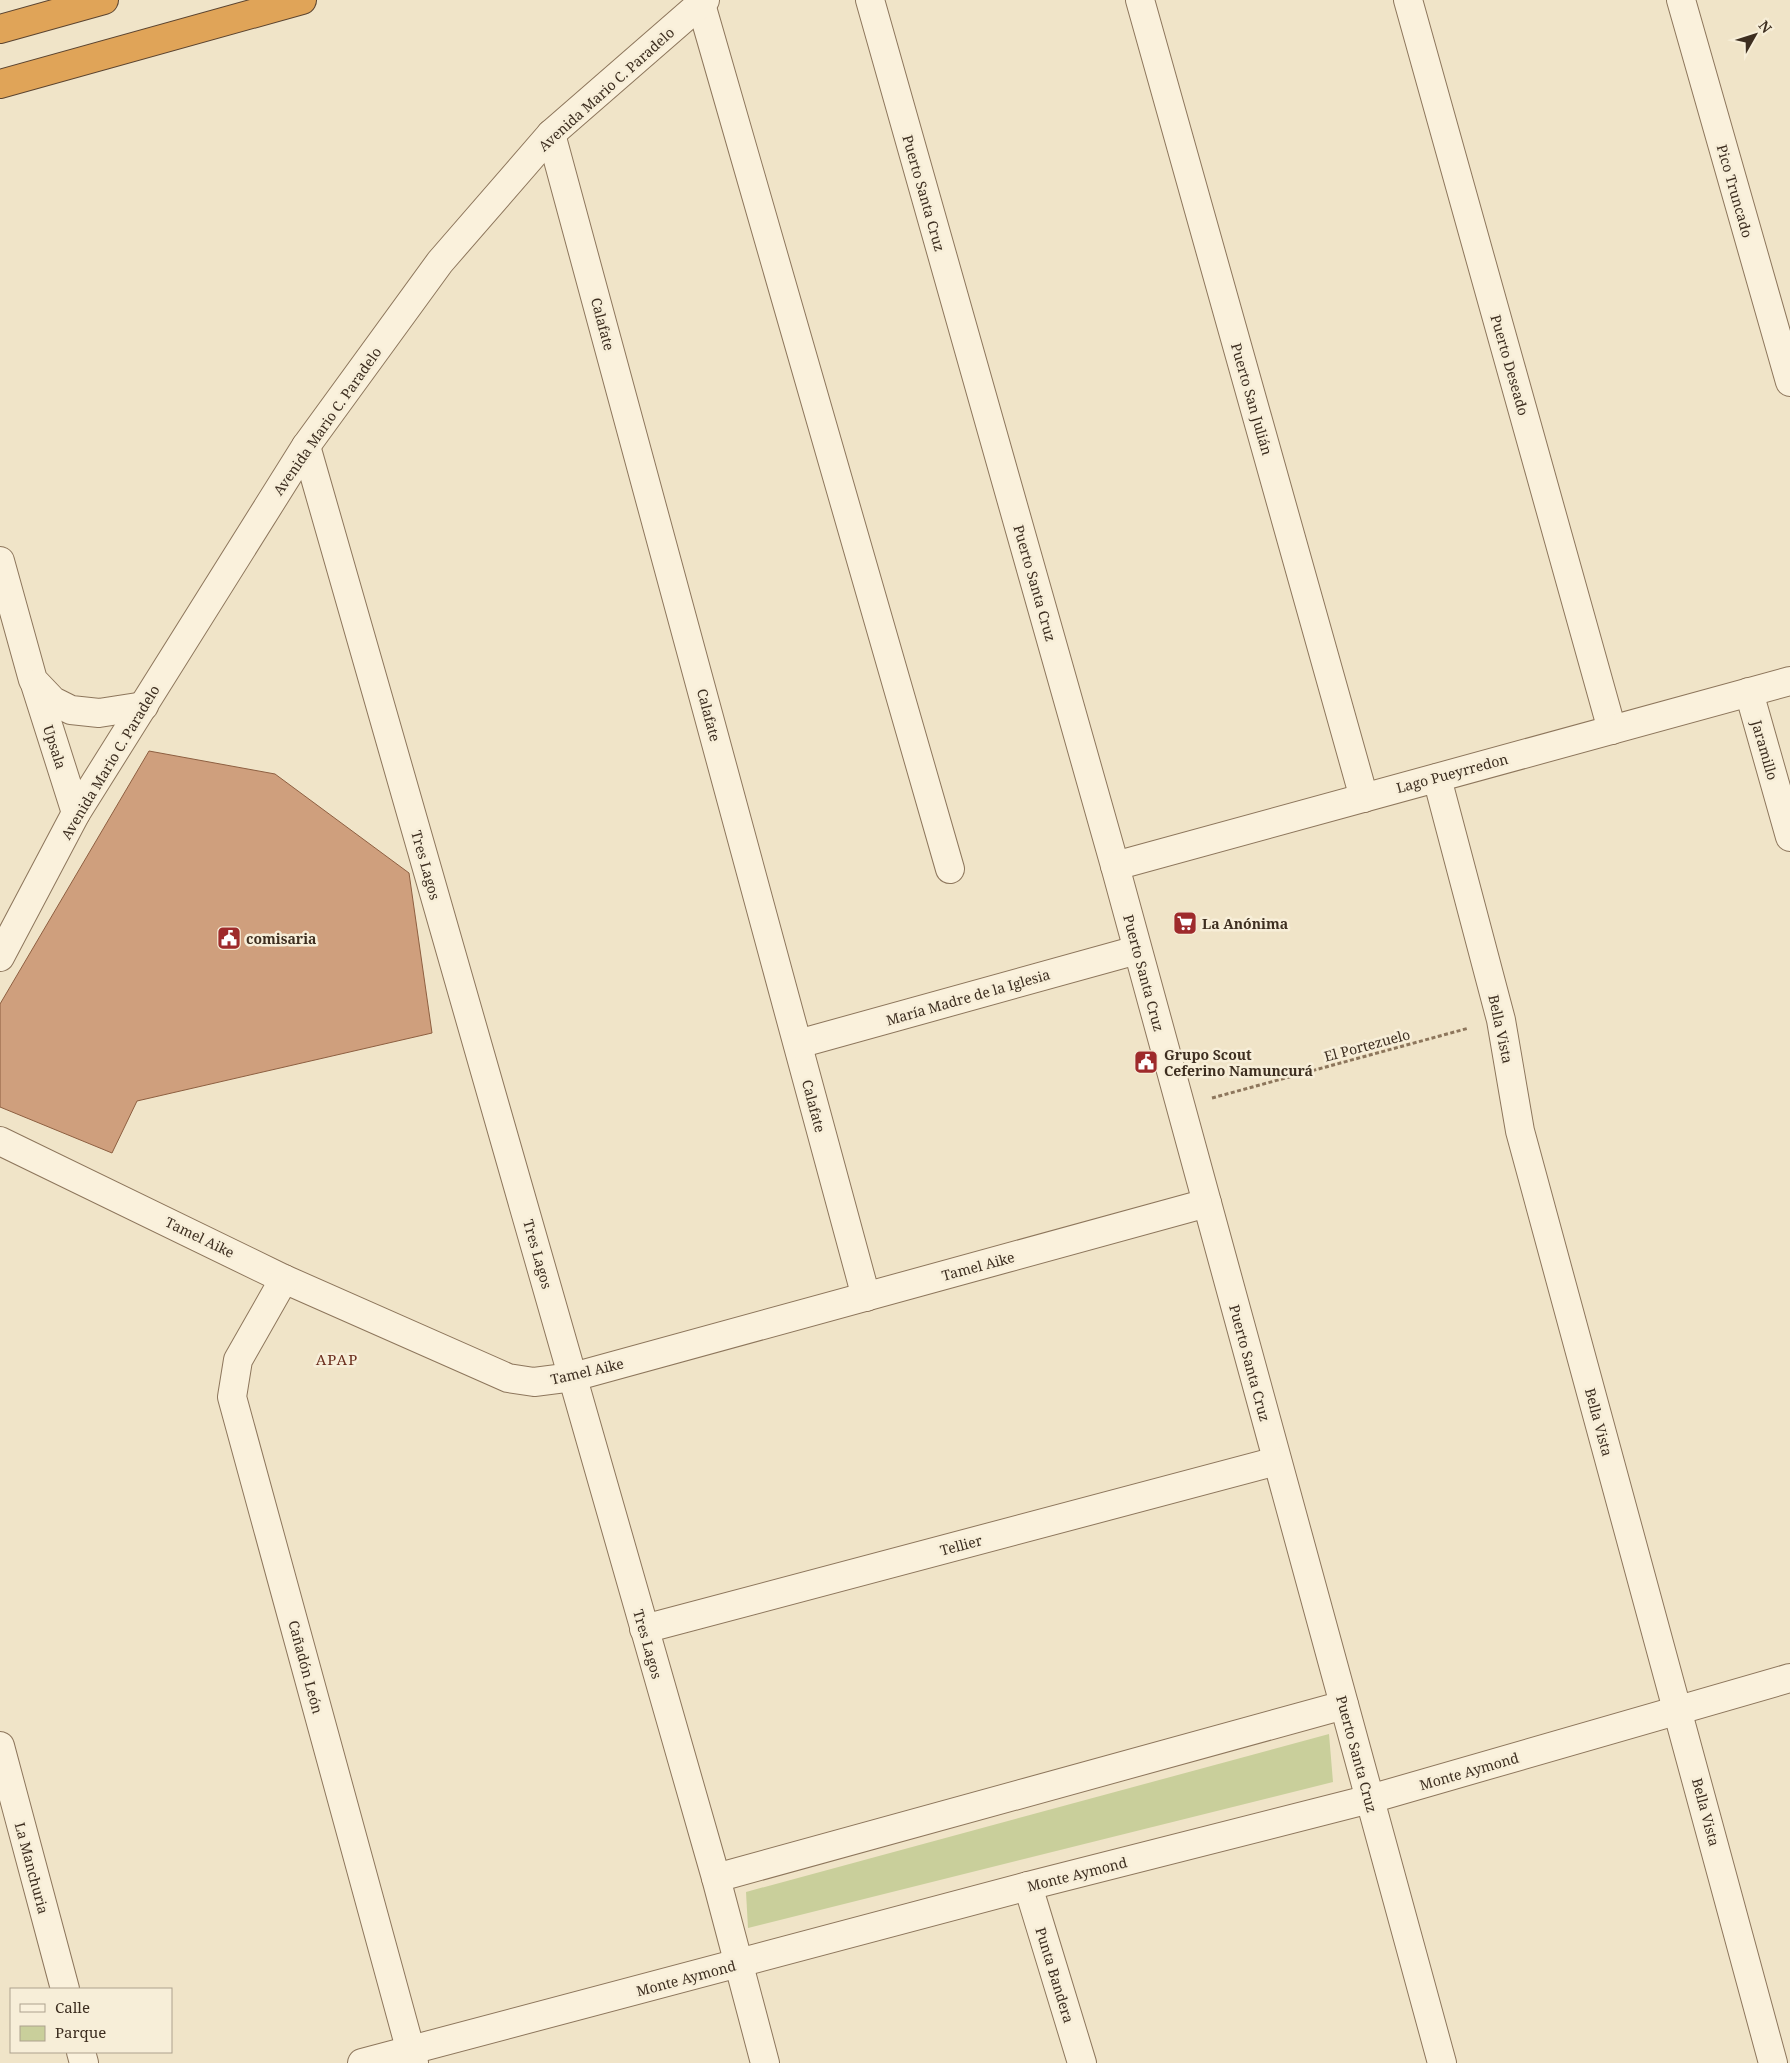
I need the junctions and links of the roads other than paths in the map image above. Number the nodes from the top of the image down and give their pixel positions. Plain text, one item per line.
1 (104, 0) edge
2 (302, 0) edge
3 (870, 0) edge
4 (1140, 0) edge
5 (1408, 0) edge
6 (1680, 0) edge
7 (703, 2) edge
8 (0, 29) edge
9 (0, 84) edge
10 (551, 134) junction
11 (1790, 382) edge
12 (306, 446) junction
13 (0, 561) edge
14 (33, 680) junction
15 (1790, 680) edge
16 (1749, 692) junction
17 (144, 706) junction
18 (1612, 730) junction
19 (1437, 778) junction
20 (1364, 798) junction
21 (76, 813) junction
22 (1790, 837) edge
23 (1115, 866) junction
24 (950, 869) dead end
25 (1138, 950) junction
26 (0, 957) edge
27 (798, 1044) junction
28 (0, 1141) edge
29 (1207, 1204) junction
30 (284, 1279) junction
31 (866, 1296) junction
32 (573, 1377) junction
33 (1277, 1461) junction
34 (644, 1629) junction
35 (1790, 1678) edge
36 (1344, 1705) junction
37 (1679, 1711) junction
38 (0, 1746) edge
39 (1370, 1799) junction
40 (716, 1878) junction
41 (1028, 1886) junction
42 (738, 1964) junction
43 (65, 1988) edge
44 (412, 2056) edge
45 (362, 2063) edge
46 (765, 2063) edge
47 (1082, 2063) edge
48 (1442, 2063) edge
49 (1773, 2063) edge

1 - 8 highway
2 - 9 highway
3 - 23 street, Puerto Santa Cruz
4 - 20 street, Puerto San Julián
5 - 18 street, Puerto Deseado
6 - 11 street, Pico Truncado
7 - 10 street, Avenida Mario C. Paradelo
7 - 24 street
10 - 12 street, Avenida Mario C. Paradelo
10 - 27 street, Calafate
12 - 17 street, Avenida Mario C. Paradelo
12 - 32 street, Tres Lagos
13 - 14 street, Upsala
14 - 17 street, Upsala
14 - 21 street, Upsala
15 - 16 street, Lago Pueyrredon
16 - 18 street, Lago Pueyrredon
16 - 22 street, Jaramillo
17 - 21 street, Avenida Mario C. Paradelo
18 - 19 street, Lago Pueyrredon
19 - 20 street, Lago Pueyrredon
19 - 37 street, Bella Vista
20 - 23 street, Lago Pueyrredon
21 - 26 street, Avenida Mario C. Paradelo
23 - 25 street, Puerto Santa Cruz
25 - 27 street, María Madre de la Iglesia
25 - 29 street, Puerto Santa Cruz
27 - 31 street, Calafate
28 - 30 street, Tamel Aike
29 - 31 street, Tamel Aike
29 - 33 street, Puerto Santa Cruz
30 - 32 street, Tamel Aike
30 - 44 street, Cañadón León
31 - 32 street, Tamel Aike
32 - 34 street, Tres Lagos
33 - 34 street, Tellier
33 - 36 street, Puerto Santa Cruz
34 - 40 street, Tres Lagos
35 - 37 street, Monte Aymond
36 - 39 street, Puerto Santa Cruz
36 - 40 street
37 - 39 street, Monte Aymond
37 - 49 street, Bella Vista
38 - 43 street, La Manchuria
39 - 41 street, Monte Aymond
39 - 48 street, Puerto Santa Cruz
40 - 42 street, Tres Lagos
41 - 42 street, Monte Aymond
41 - 47 street, Punta Bandera
42 - 44 street, Monte Aymond
42 - 46 street, Tres Lagos
44 - 45 street, Monte Aymond

